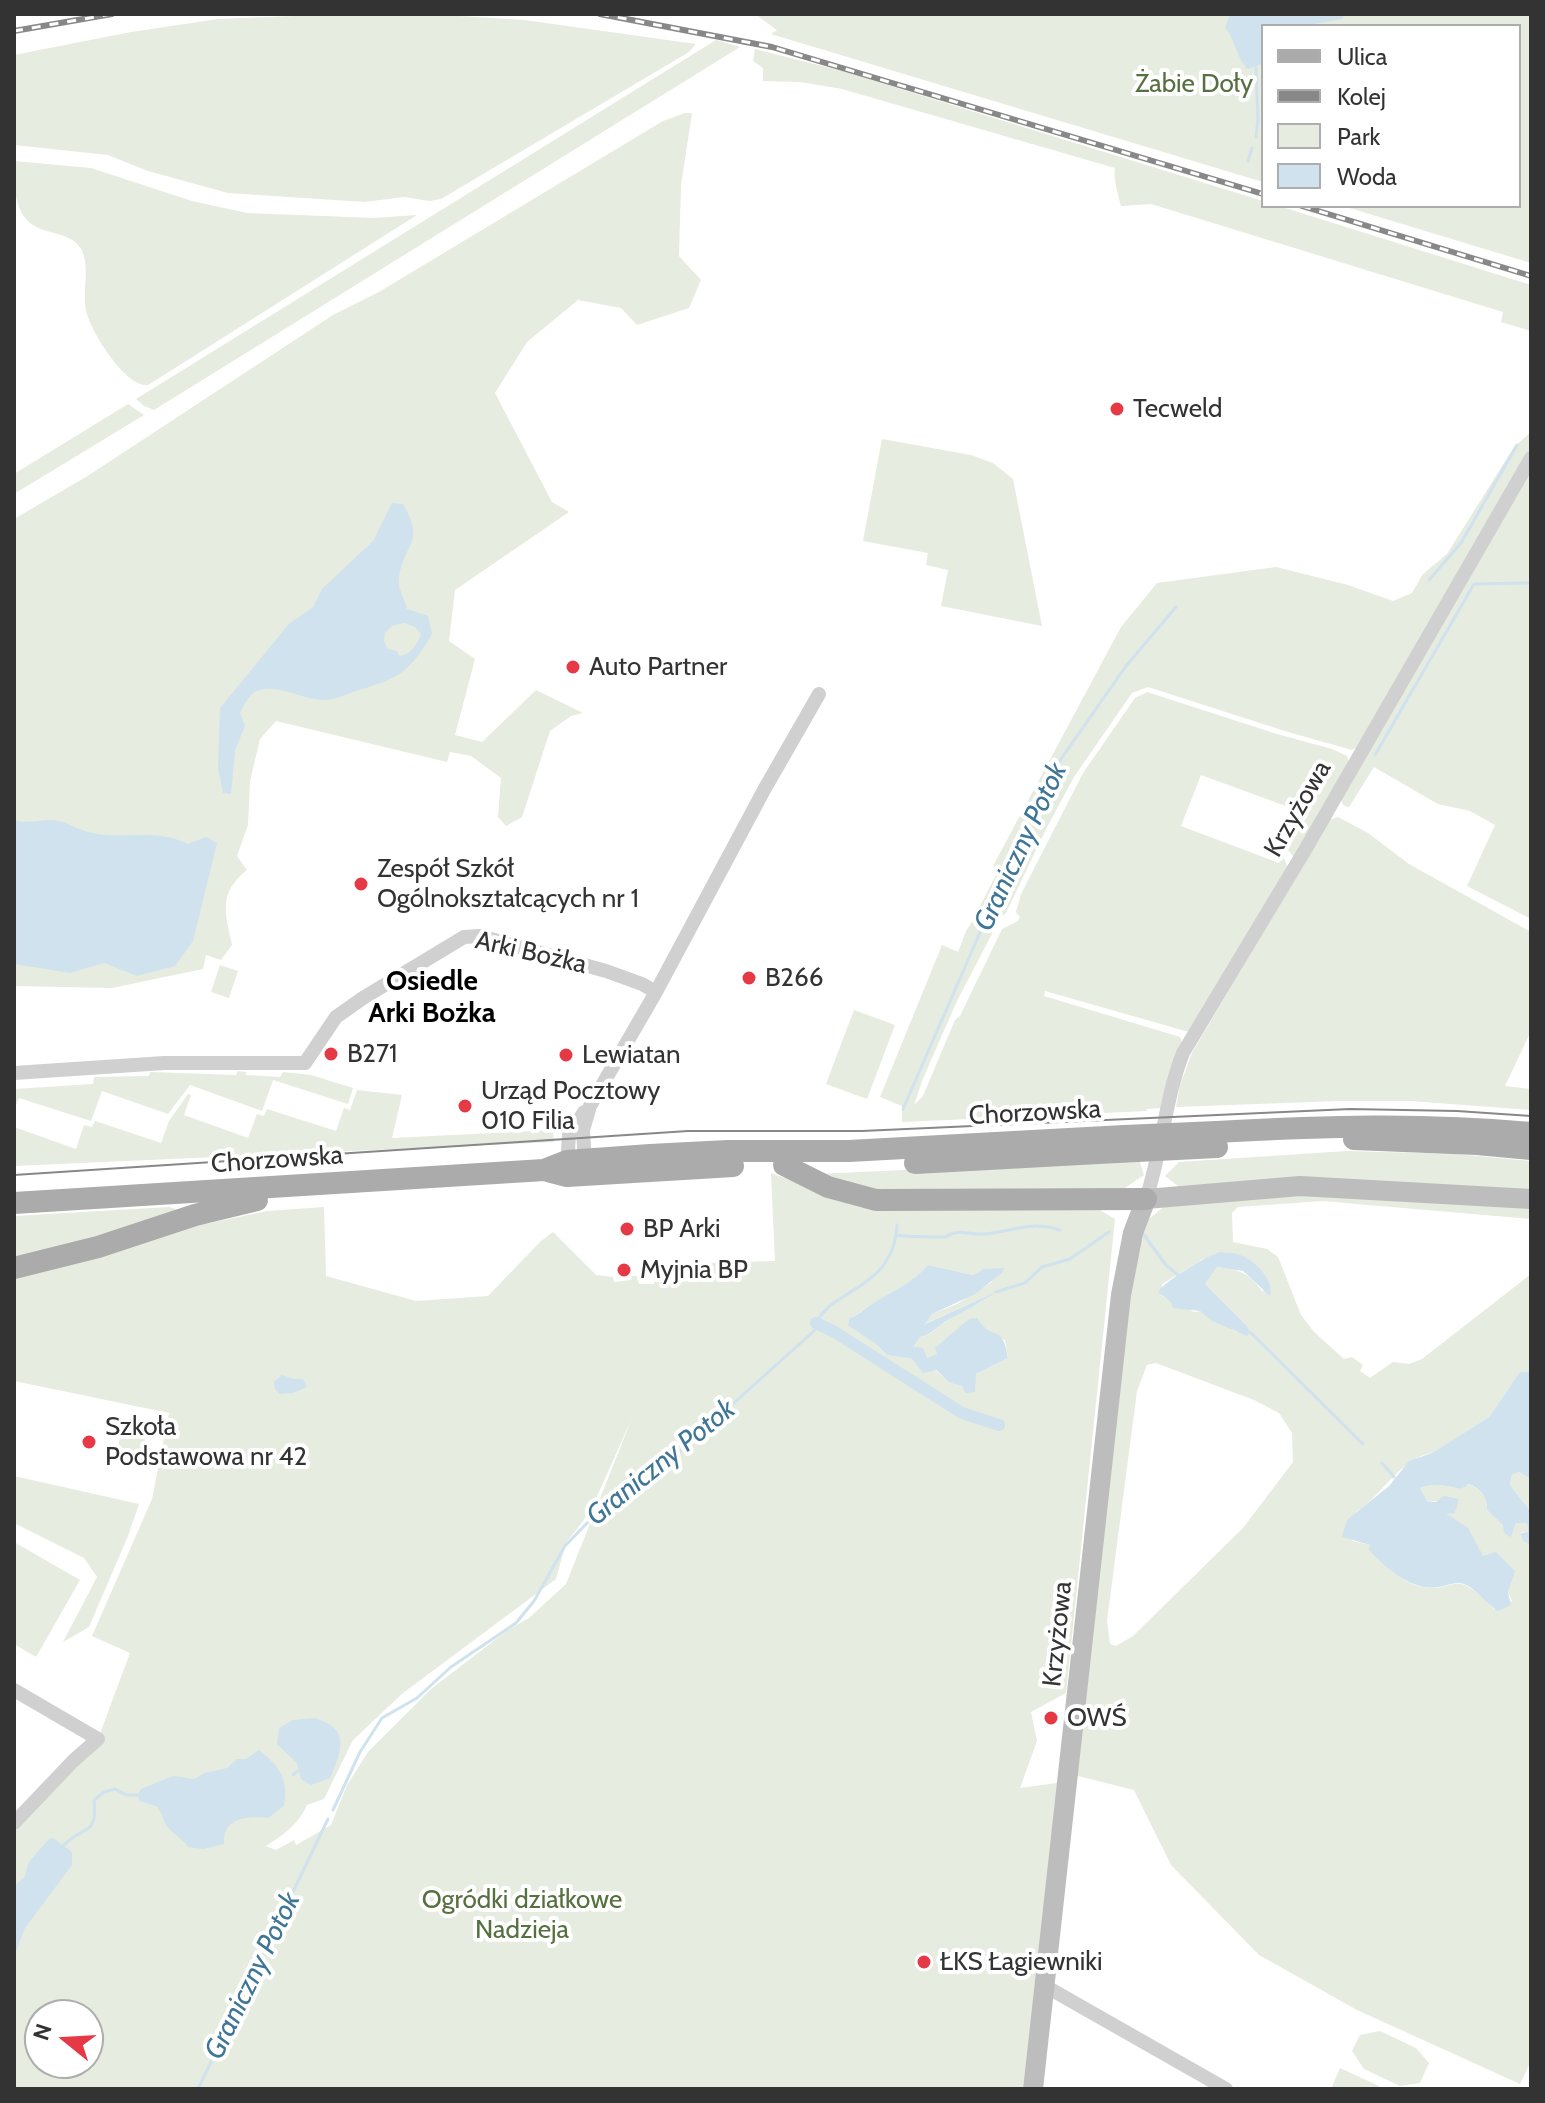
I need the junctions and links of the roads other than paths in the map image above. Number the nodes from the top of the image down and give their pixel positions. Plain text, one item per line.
1 (1530, 462) edge
2 (819, 694) dead end
3 (656, 992) junction
4 (14, 1073) edge
5 (1531, 1133) edge
6 (1217, 1140) junction
7 (1121, 1144) junction
8 (1531, 1149) edge
9 (784, 1165) junction
10 (576, 1168) junction
11 (305, 1187) junction
12 (1146, 1199) junction
13 (1531, 1199) edge
14 (14, 1203) edge
15 (14, 1268) edge
16 (14, 1690) edge
17 (14, 1823) edge
18 (1045, 1986) junction
19 (1199, 2082) edge
20 (1033, 2089) edge
21 (1226, 2089) edge

1 - 12 street, Krzyżowa
2 - 3 street
3 - 4 street, Arki Bożka
3 - 10 street
5 - 6 main road, Chorzowska
6 - 7 main road, Chorzowska, bridge
6 - 8 main road, Chorzowska
7 - 9 main road, Chorzowska
7 - 10 main road, Chorzowska
9 - 10 main road, Chorzowska
9 - 12 main road
10 - 11 main road, Chorzowska
11 - 14 main road, Chorzowska
11 - 15 main road
12 - 13 street
12 - 18 street, Krzyżowa
16 - 17 street
18 - 19 street
18 - 20 street, Krzyżowa
19 - 21 street

